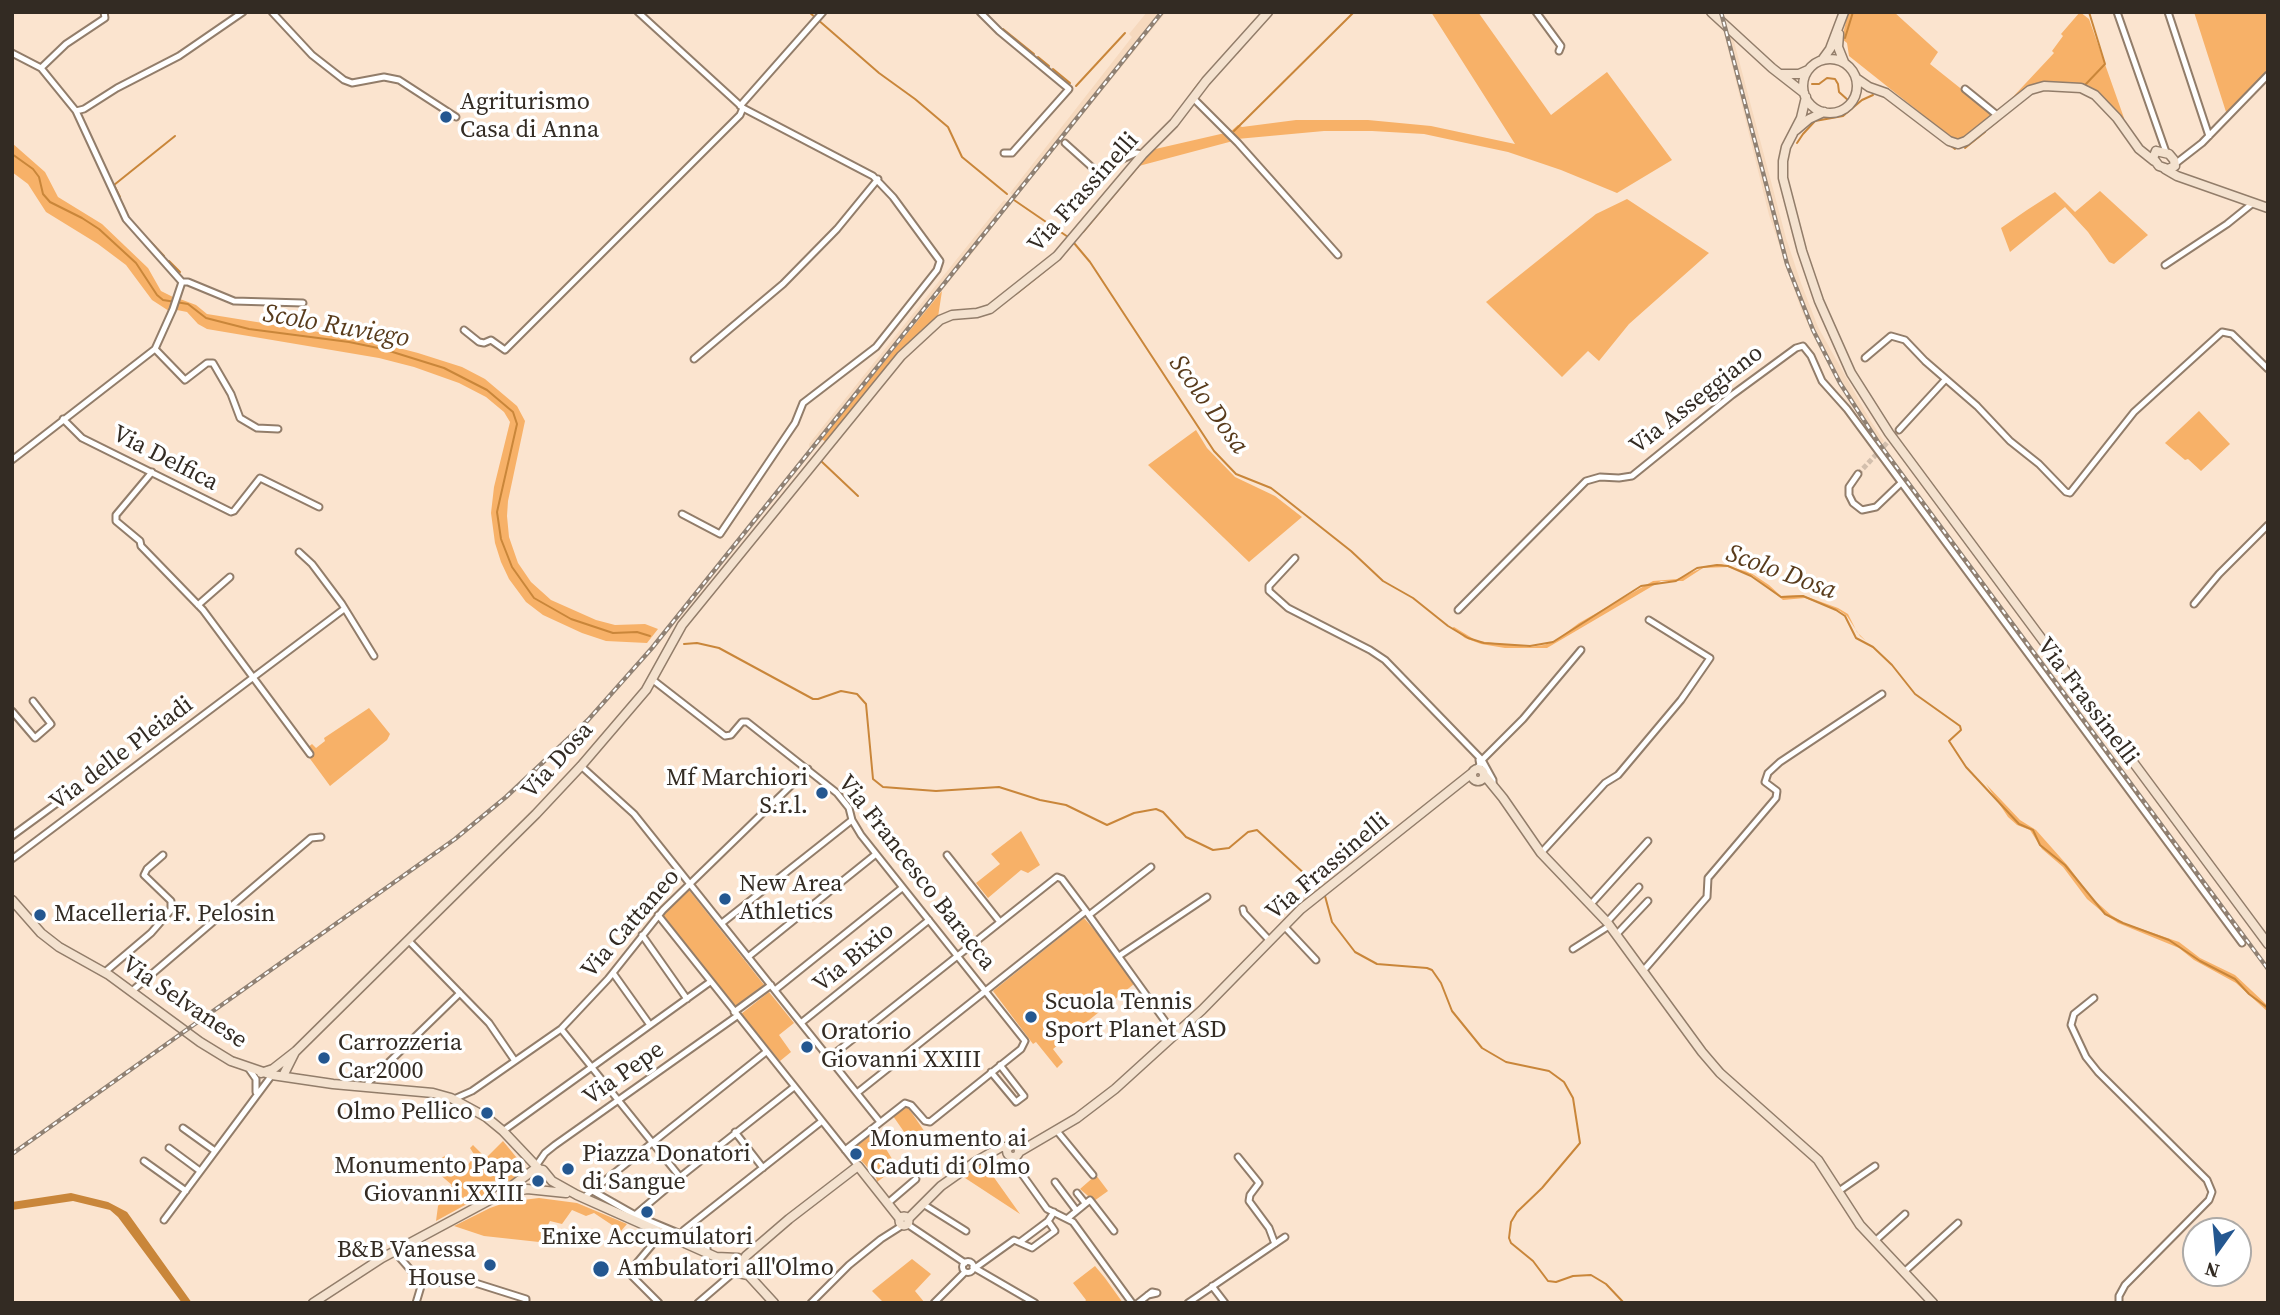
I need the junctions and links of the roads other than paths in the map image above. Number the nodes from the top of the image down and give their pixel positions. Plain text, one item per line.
1 (104, 12) edge
2 (243, 12) edge
3 (272, 12) edge
4 (638, 12) edge
5 (980, 12) edge
6 (1268, 12) edge
7 (1536, 12) edge
8 (1711, 12) edge
9 (1844, 12) edge
10 (2117, 12) edge
11 (2168, 12) edge
12 (821, 14) edge
13 (1840, 28) junction
14 (1559, 51) dead end
15 (12, 53) edge
16 (1821, 60) junction
17 (1846, 63) junction
18 (41, 68) junction
19 (1808, 70) junction
20 (1782, 74) junction
21 (2268, 75) edge
22 (1856, 78) junction
23 (1965, 89) dead end
24 (1878, 90) junction
25 (1805, 95) junction
26 (1855, 96) junction
27 (1193, 98) junction
28 (741, 107) junction
29 (76, 111) junction
30 (1824, 112) junction
31 (1997, 115) junction
32 (456, 117) dead end
33 (1794, 132) junction
34 (2209, 136) junction
35 (1065, 144) dead end
36 (1004, 153) dead end
37 (1143, 154) junction
38 (2160, 154) junction
39 (2188, 155) junction
40 (2175, 165) junction
41 (2165, 169) junction
42 (2182, 177) junction
43 (877, 179) junction
44 (2253, 202) junction
45 (2268, 208) edge
46 (1338, 255) dead end
47 (2165, 265) dead end
48 (182, 282) junction
49 (303, 303) dead end
50 (464, 330) dead end
51 (1803, 346) joint
52 (155, 349) junction
53 (1865, 358) dead end
54 (694, 359) dead end
55 (2268, 369) edge
56 (1945, 380) junction
57 (63, 419) junction
58 (278, 429) dead end
59 (1899, 430) tunnel mouth
60 (12, 460) edge
61 (812, 464) joint
62 (152, 472) junction
63 (1858, 474) tunnel mouth
64 (1901, 483) junction
65 (319, 507) dead end
66 (682, 514) dead end
67 (2268, 524) edge
68 (299, 552) dead end
69 (1296, 558) dead end
70 (230, 577) dead end
71 (2194, 604) dead end
72 (198, 605) junction
73 (344, 609) junction
74 (1458, 611) dead end
75 (1649, 620) dead end
76 (1581, 650) dead end
77 (374, 656) dead end
78 (253, 677) junction
79 (653, 680) junction
80 (1882, 694) dead end
81 (33, 701) dead end
82 (12, 711) edge
83 (310, 754) dead end
84 (1480, 758) junction
85 (581, 766) junction
86 (808, 769) junction
87 (1478, 775) junction
88 (1492, 786) junction
89 (68, 795) dead end
90 (852, 820) junction
91 (12, 836) edge
92 (321, 837) dead end
93 (1648, 841) dead end
94 (1541, 853) junction
95 (876, 854) junction
96 (163, 855) dead end
97 (947, 855) dead end
98 (12, 859) edge
99 (1150, 867) dead end
100 (689, 882) junction
101 (1639, 887) dead end
102 (902, 888) junction
103 (1207, 897) dead end
104 (12, 900) edge
105 (1648, 901) dead end
106 (1591, 904) junction
107 (1243, 909) dead end
108 (1087, 913) junction
109 (658, 915) junction
110 (929, 920) junction
111 (1000, 922) junction
112 (722, 923) junction
113 (1608, 924) junction
114 (1284, 926) junction
115 (642, 935) junction
116 (1616, 935) junction
117 (409, 941) junction
118 (1270, 941) junction
119 (2242, 943) dead end
120 (2268, 944) edge
121 (1573, 949) dead end
122 (957, 956) junction
123 (1119, 956) junction
124 (748, 957) junction
125 (1316, 960) dead end
126 (1643, 971) junction
127 (105, 972) junction
128 (613, 973) junction
129 (710, 982) junction
130 (773, 987) junction
131 (132, 991) junction
132 (986, 991) junction
133 (460, 993) junction
134 (687, 999) junction
135 (2094, 999) dead end
136 (736, 1014) junction
137 (801, 1023) junction
138 (650, 1025) junction
139 (561, 1028) junction
140 (1175, 1035) junction
141 (766, 1052) junction
142 (829, 1058) junction
143 (288, 1061) junction
144 (515, 1061) junction
145 (1000, 1065) junction
146 (592, 1067) junction
147 (248, 1069) junction
148 (991, 1072) junction
149 (261, 1073) junction
150 (272, 1075) junction
151 (283, 1076) junction
152 (299, 1079) junction
153 (368, 1087) junction
154 (794, 1087) junction
155 (472, 1091) junction
156 (857, 1093) junction
157 (256, 1095) junction
158 (458, 1101) junction
159 (619, 1101) junction
160 (472, 1108) junction
161 (822, 1121) junction
162 (880, 1122) junction
163 (183, 1128) dead end
164 (503, 1131) junction
165 (1057, 1131) junction
166 (735, 1132) junction
167 (511, 1140) junction
168 (652, 1142) junction
169 (169, 1148) dead end
170 (845, 1150) junction
171 (215, 1151) junction
172 (1013, 1152) junction
173 (1238, 1157) dead end
174 (144, 1161) dead end
175 (858, 1166) junction
176 (1875, 1166) dead end
177 (538, 1167) junction
178 (763, 1168) junction
179 (200, 1171) junction
180 (527, 1175) junction
181 (1093, 1175) dead end
182 (680, 1177) junction
183 (549, 1178) junction
184 (916, 1179) dead end
185 (1055, 1182) dead end
186 (530, 1189) junction
187 (544, 1190) junction
188 (592, 1190) junction
189 (186, 1191) junction
190 (1839, 1191) junction
191 (1077, 1193) dead end
192 (501, 1194) junction
193 (580, 1196) junction
194 (888, 1203) junction
195 (1085, 1203) junction
196 (923, 1204) junction
197 (1076, 1210) junction
198 (1054, 1212) junction
199 (1905, 1214) dead end
200 (634, 1217) junction
201 (1068, 1218) junction
202 (164, 1220) dead end
203 (906, 1220) junction
204 (1048, 1221) junction
205 (1958, 1223) dead end
206 (966, 1231) dead end
207 (1114, 1231) dead end
208 (662, 1233) junction
209 (682, 1234) junction
210 (1285, 1237) dead end
211 (1875, 1241) junction
212 (1020, 1242) junction
213 (1275, 1244) junction
214 (394, 1251) junction
215 (707, 1253) junction
216 (965, 1263) junction
217 (735, 1264) junction
218 (974, 1268) junction
219 (965, 1272) junction
220 (1904, 1272) junction
221 (422, 1283) junction
222 (1212, 1286) junction
223 (1148, 1296) dead end
224 (327, 1298) edge
225 (526, 1301) edge
226 (313, 1303) edge
227 (416, 1303) edge
228 (533, 1303) edge
229 (659, 1303) edge
230 (698, 1303) edge
231 (775, 1303) edge
232 (811, 1303) edge
233 (934, 1303) edge
234 (1035, 1303) edge
235 (1132, 1303) edge
236 (1138, 1303) edge
237 (1188, 1303) edge
238 (1225, 1303) edge
239 (1933, 1303) edge
240 (2119, 1303) edge

1 - 18 street
2 - 29 street
3 - 32 street
4 - 28 street
5 - 36 street
6 - 27 street, Via Frassinelli
7 - 14 street
8 - 20 street
9 - 13 street
10 - 38 street
11 - 34 street
12 - 28 street
13 - 16 street
13 - 17 street
15 - 18 street
16 - 17 street
16 - 19 street
17 - 22 street
18 - 29 street
19 - 20 street
19 - 25 street
20 - 25 street
21 - 34 street
22 - 24 street
22 - 26 street
23 - 31 street
24 - 26 street
24 - 31 street
25 - 30 street
25 - 33 street
26 - 30 street
27 - 37 street, Via Frassinelli
27 - 46 street
28 - 43 street
28 - 50 street
29 - 48 street
30 - 33 street
31 - 38 street
33 - 120 street
34 - 39 street
35 - 37 street
37 - 61 street, Via Frassinelli
38 - 39 street
38 - 40 street
38 - 41 street
39 - 40 street
40 - 41 street
40 - 42 street
41 - 42 street
42 - 44 street
43 - 54 street
43 - 66 street
44 - 45 street
44 - 47 street
48 - 49 street
48 - 52 street, Via Delfica
51 - 64 street, Via Frassinelli
51 - 74 street, Via Asseggiano
52 - 57 street, Via Delfica
52 - 58 street
53 - 56 street
55 - 56 street
56 - 59 street
57 - 60 street, Via Delfica
57 - 62 street, Via Delfica
61 - 79 street, Via Dosa
62 - 65 street, Via Delfica
62 - 72 street
63 - 64 street
64 - 119 street, Via Frassinelli
67 - 71 street
68 - 73 street
69 - 84 street
70 - 72 street
72 - 78 street
73 - 77 street
73 - 78 street, Via delle Pleiadi
75 - 94 street
76 - 84 street
78 - 83 street
78 - 98 street, Via delle Pleiadi
79 - 85 street, Via Dosa
79 - 86 street, Via Francesco Baracca
80 - 126 street
81 - 82 street
84 - 87 street
84 - 88 street
85 - 100 street
85 - 117 street, Via Dosa
86 - 90 street, Via Francesco Baracca
86 - 100 street, Via Cattaneo
87 - 88 street
87 - 114 street, Via Frassinelli
88 - 94 street
89 - 91 street
90 - 95 street, Via Francesco Baracca
90 - 112 street
92 - 131 street
93 - 106 street
94 - 106 street
95 - 102 street, Via Francesco Baracca
95 - 124 street
96 - 127 street
97 - 111 street
99 - 108 street
100 - 109 street, Via Cattaneo
100 - 112 street
101 - 113 street
102 - 110 street, Via Francesco Baracca
102 - 130 street, Via Pepe
103 - 123 street
104 - 127 street, Via Selvanese
105 - 116 street
106 - 113 street
107 - 118 street
108 - 111 street
108 - 123 street
108 - 132 street
109 - 115 street, Via Cattaneo
109 - 129 street
110 - 122 street, Via Francesco Baracca
110 - 137 street, Via Bixio
111 - 122 street
112 - 124 street
113 - 116 street
113 - 121 street
114 - 118 street, Via Frassinelli
114 - 125 street
115 - 128 street, Via Cattaneo
115 - 134 street
116 - 126 street
117 - 133 street
117 - 143 street, Via Dosa
118 - 140 street, Via Frassinelli
122 - 132 street, Via Francesco Baracca
122 - 142 street
123 - 140 street
124 - 130 street
126 - 190 street
127 - 131 street, Via Selvanese
128 - 138 street
128 - 139 street, Via Cattaneo
129 - 134 street
129 - 136 street
130 - 136 street, Via Pepe
130 - 137 street
131 - 147 street, Via Selvanese
132 - 145 street, Via Francesco Baracca
132 - 156 street
133 - 144 street
133 - 153 street
134 - 138 street
135 - 240 street
136 - 141 street
136 - 159 street, Via Pepe
137 - 142 street
138 - 146 street
139 - 144 street, Via Cattaneo
139 - 146 street
140 - 165 street, Via Frassinelli
141 - 154 street
141 - 168 street
142 - 156 street
143 - 149 street
143 - 151 street
143 - 152 street
144 - 155 street, Via Cattaneo
145 - 148 street
145 - 148 street
146 - 159 street
146 - 164 street
147 - 149 street, Via Selvanese
147 - 157 street
148 - 162 street
149 - 150 street, Via Selvanese
150 - 151 street, Via Selvanese
150 - 157 street
151 - 152 street, Via Selvanese
152 - 153 street, Via Selvanese
153 - 158 street, Via Selvanese
154 - 161 street
154 - 166 street
155 - 158 street, Via Cattaneo
155 - 160 street
156 - 162 street
157 - 171 street
158 - 160 street, Via Selvanese
159 - 168 street
159 - 177 street, Via Pepe
160 - 164 street, Via Selvanese
161 - 170 street
161 - 178 street
162 - 170 street
163 - 171 street
164 - 167 street, Via Selvanese
165 - 172 street, Via Frassinelli
165 - 181 street
166 - 178 street
166 - 182 street
167 - 177 street, Via Selvanese
167 - 180 street, Via Selvanese
168 - 182 street
168 - 188 street
169 - 179 street
170 - 175 street
171 - 179 street
172 - 196 street, Via Frassinelli
172 - 198 street
173 - 213 street
174 - 189 street
175 - 194 street
175 - 217 street
176 - 190 street
177 - 180 street
177 - 183 street
178 - 209 street
179 - 189 street
180 - 186 street
180 - 192 street
182 - 200 street
183 - 187 street
183 - 193 street
184 - 194 street
185 - 197 street
186 - 187 street
186 - 192 street
187 - 193 street
188 - 193 street
188 - 200 street
189 - 202 street
190 - 211 street
191 - 195 street
192 - 214 street
193 - 200 street
194 - 203 street
195 - 197 street
195 - 207 street
196 - 203 street, Via Frassinelli
196 - 206 street
197 - 201 street
198 - 201 street
198 - 204 street
199 - 211 street
200 - 208 street
200 - 209 street
201 - 235 street
203 - 216 street
203 - 232 street, Via Frassinelli
204 - 212 street
204 - 212 street
205 - 220 street
208 - 215 street
208 - 229 street
209 - 215 street
210 - 213 street
211 - 220 street
212 - 218 street
213 - 222 street
214 - 221 street
214 - 224 street
215 - 217 street
216 - 218 street
216 - 219 street
217 - 230 street
217 - 231 street
218 - 219 street
218 - 234 street
219 - 233 street
220 - 239 street
221 - 225 street
221 - 227 street
222 - 237 street
222 - 238 street
223 - 236 street
224 - 226 street
225 - 228 street

